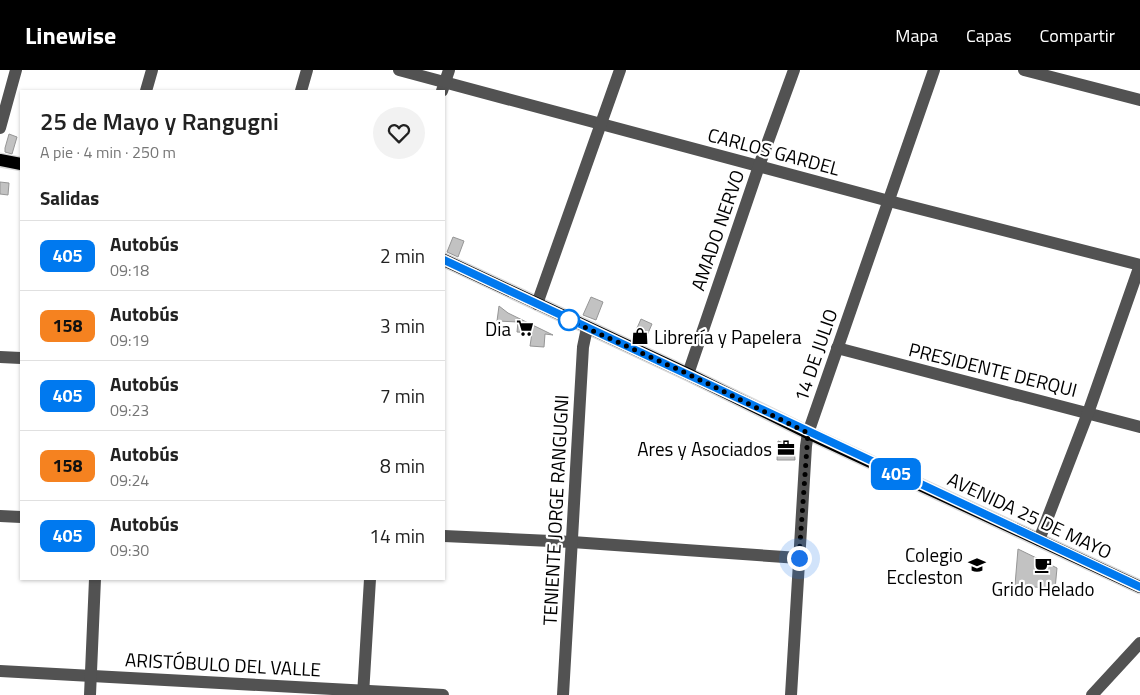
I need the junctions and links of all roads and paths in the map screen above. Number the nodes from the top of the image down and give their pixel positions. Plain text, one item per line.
1 (16, 70) edge
2 (152, 70) edge
3 (307, 70) edge
4 (399, 70) edge
5 (449, 70) edge
6 (620, 70) edge
7 (794, 70) edge
8 (934, 70) edge
9 (1024, 70) edge
10 (444, 87) edge
11 (146, 90) edge
12 (301, 90) edge
13 (1140, 100) edge
14 (601, 124) junction
15 (0, 128) edge
16 (0, 160) edge
17 (20, 164) edge
18 (758, 166) junction
19 (889, 201) junction
20 (445, 260) edge
21 (1140, 265) edge
22 (537, 304) junction
23 (586, 328) junction
24 (837, 348) junction
25 (0, 357) edge
26 (20, 358) edge
27 (688, 374) junction
28 (1088, 413) junction
29 (1140, 427) edge
30 (808, 433) junction
31 (0, 516) edge
32 (20, 517) edge
33 (445, 536) edge
34 (1039, 540) junction
35 (572, 542) junction
36 (799, 558) junction
37 (95, 580) edge
38 (370, 580) edge
39 (1140, 587) edge
40 (1140, 643) edge
41 (0, 671) edge
42 (91, 676) junction
43 (363, 693) edge
44 (90, 695) edge
45 (443, 695) edge
46 (563, 695) edge
47 (791, 695) edge
48 (1092, 695) edge

1 - 15 street
2 - 11 street
3 - 12 street
4 - 10 street, CARLOS GARDEL
5 - 10 street
6 - 14 street
7 - 18 street, AMADO NERVO
8 - 19 street, 14 DE JULIO
9 - 13 street
10 - 14 street, CARLOS GARDEL
14 - 18 street, CARLOS GARDEL
14 - 22 street
16 - 17 main road
18 - 19 street, CARLOS GARDEL
18 - 27 street, AMADO NERVO
19 - 21 street, CARLOS GARDEL
19 - 24 street, 14 DE JULIO
20 - 22 main road, AVENIDA 25 DE MAYO
21 - 28 street
22 - 23 main road, AVENIDA 25 DE MAYO
23 - 27 main road, AVENIDA 25 DE MAYO
23 - 35 street, TENIENTE JORGE RANGUGNI
24 - 28 street, PRESIDENTE DERQUI
24 - 30 street, 14 DE JULIO
25 - 26 street
27 - 30 main road, AVENIDA 25 DE MAYO
28 - 29 street, PRESIDENTE DERQUI
28 - 34 street
30 - 34 main road, AVENIDA 25 DE MAYO
30 - 36 street, 14 DE JULIO
31 - 32 street
33 - 35 street
34 - 39 main road, AVENIDA 25 DE MAYO
35 - 36 street
35 - 46 street, TENIENTE JORGE RANGUGNI
36 - 47 street, 14 DE JULIO
37 - 42 street
38 - 43 street
40 - 48 street
41 - 42 street, ARISTÓBULO DEL VALLE
42 - 43 street, ARISTÓBULO DEL VALLE
42 - 44 street
43 - 45 street, ARISTÓBULO DEL VALLE

